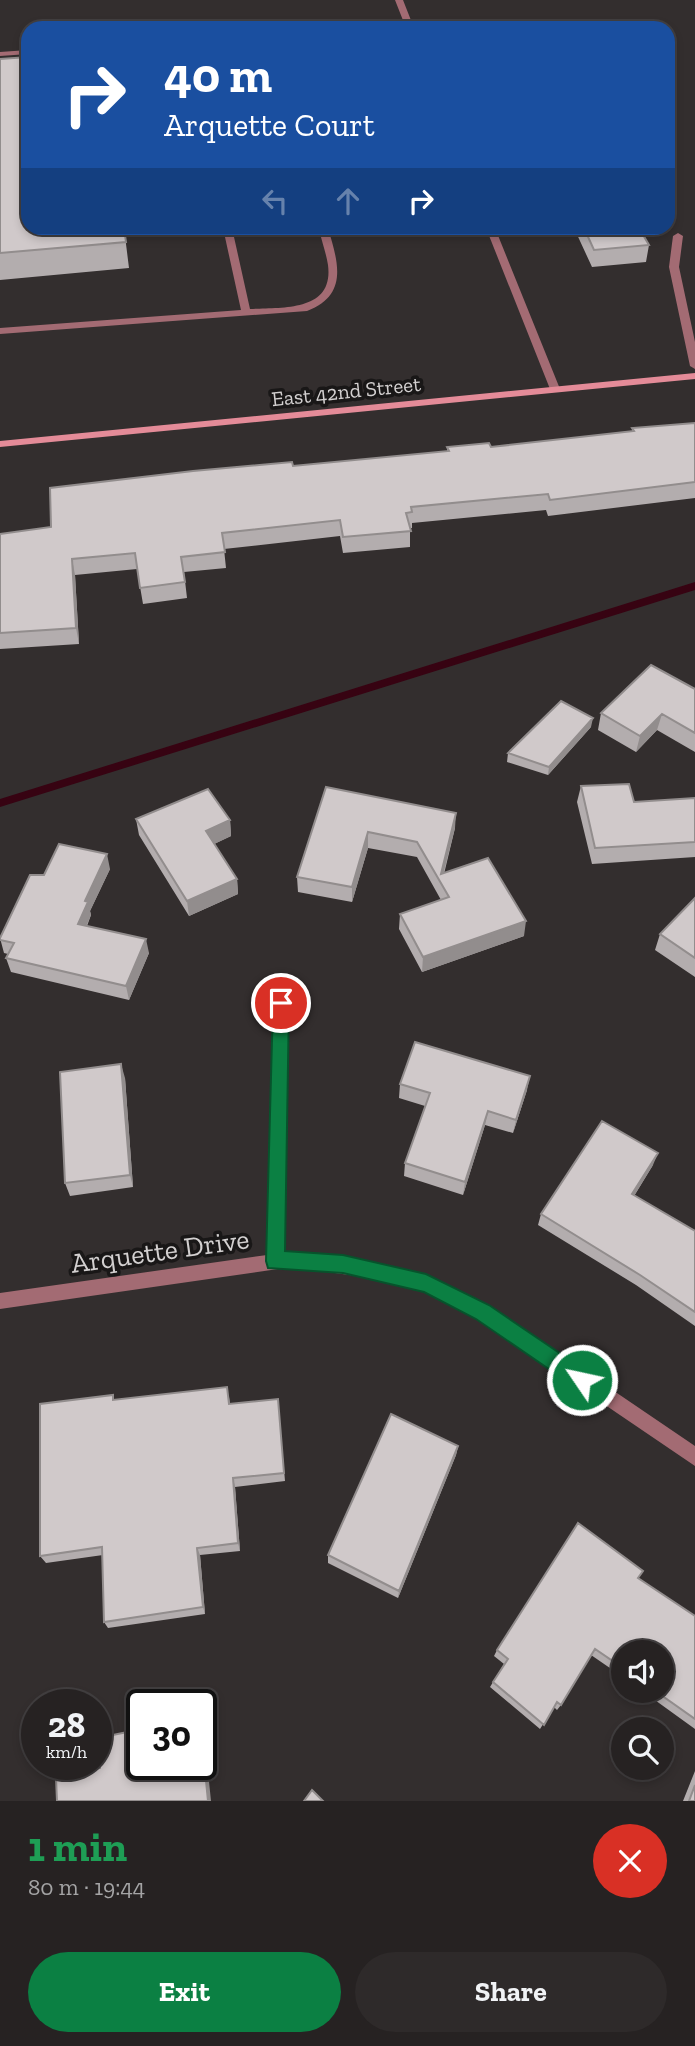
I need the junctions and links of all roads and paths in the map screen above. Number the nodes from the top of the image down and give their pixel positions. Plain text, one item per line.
1 (399, 0) edge
2 (407, 21) edge
3 (21, 52) edge
4 (0, 54) edge
5 (229, 235) edge
6 (325, 235) edge
7 (493, 235) edge
8 (678, 236) dead end
9 (246, 312) junction
10 (0, 331) edge
11 (695, 366) edge
12 (695, 376) edge
13 (555, 389) junction
14 (0, 444) edge
15 (281, 1003) dead end
16 (275, 1261) junction
17 (0, 1301) edge
18 (695, 1457) edge

1 - 2 street
3 - 4 street
5 - 9 street
6 - 9 street
7 - 13 street
8 - 11 street
9 - 10 street
12 - 13 street, East 42nd Street
13 - 14 street, East 42nd Street
15 - 16 street
16 - 17 street, Arquette Drive
16 - 18 street, Arquette Drive

